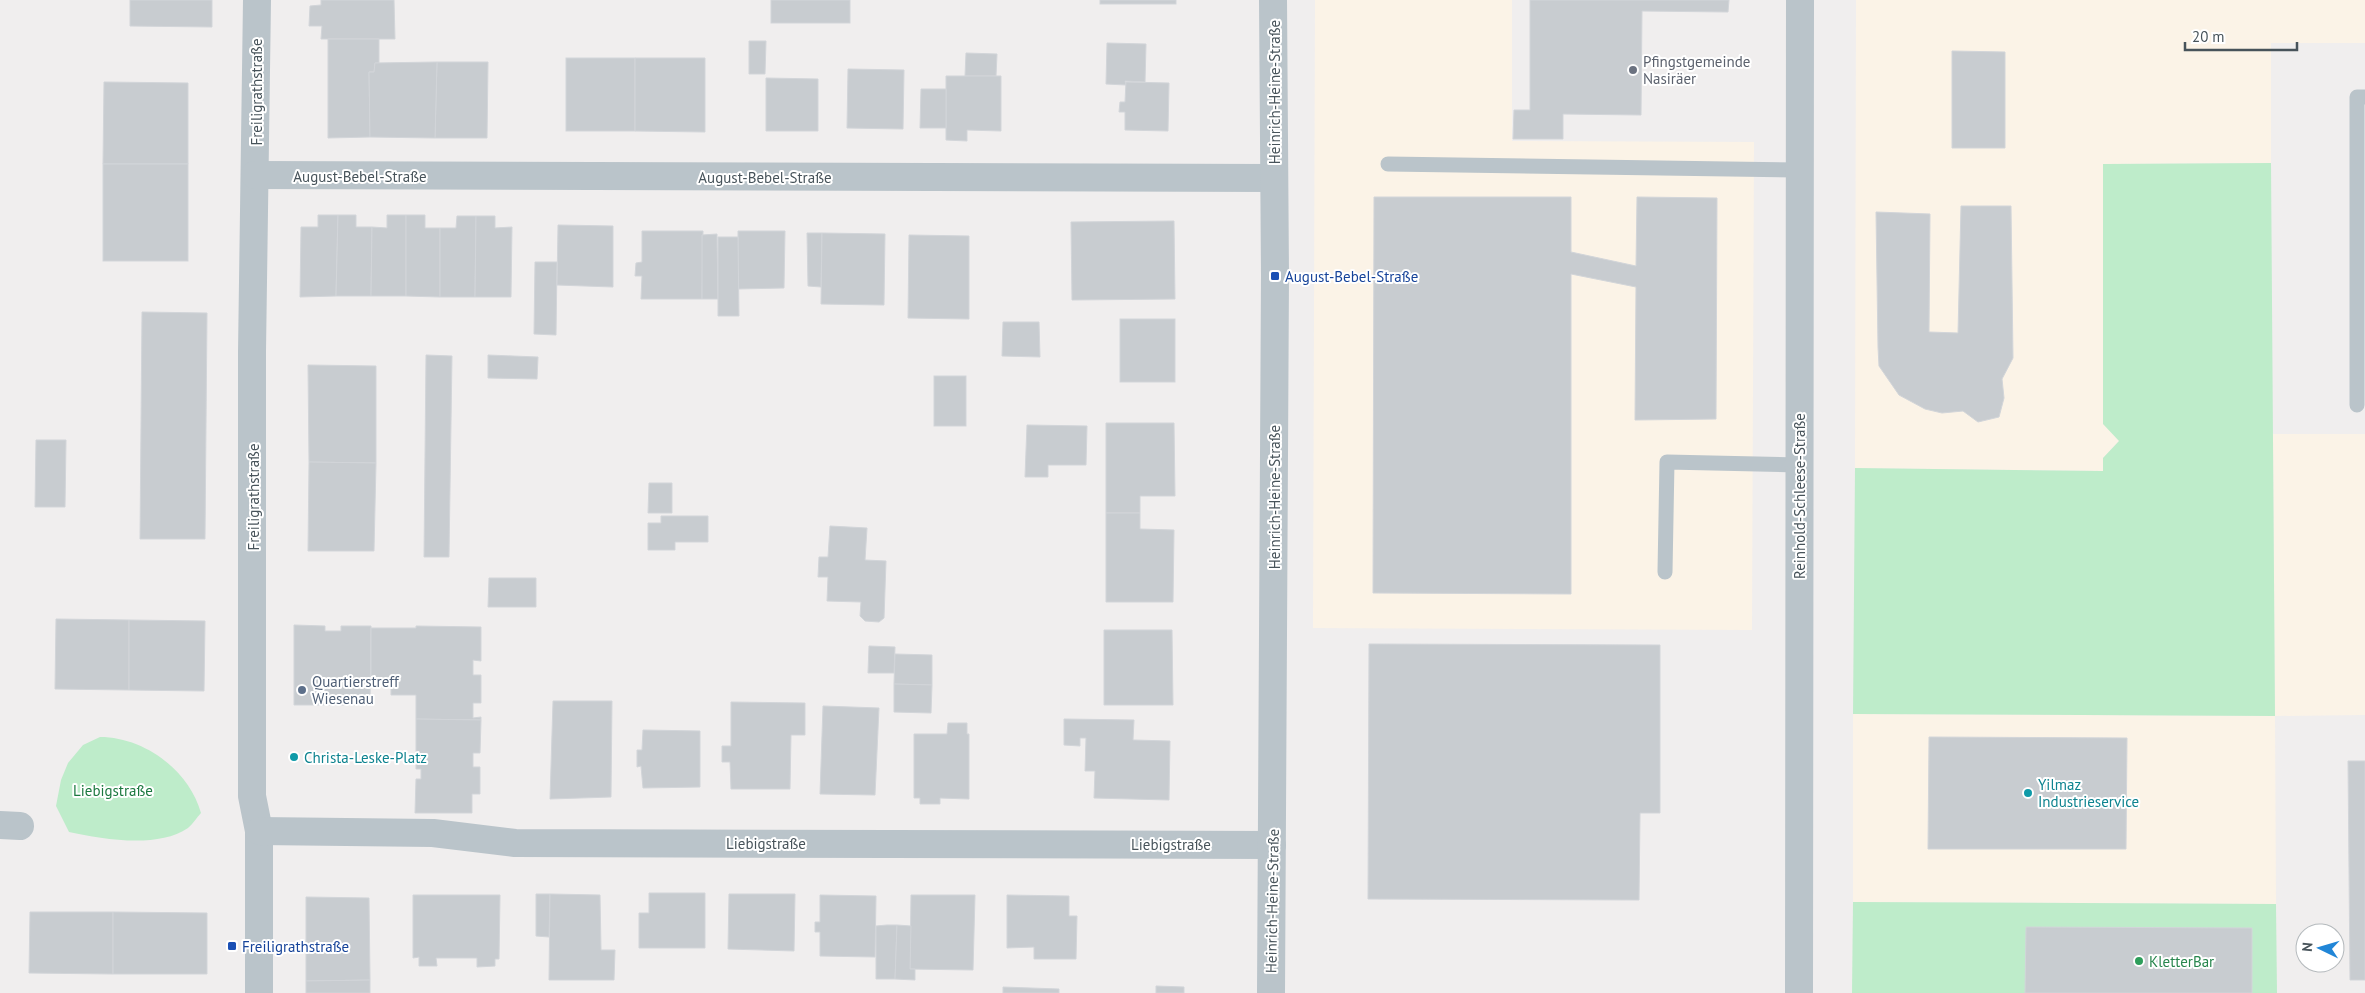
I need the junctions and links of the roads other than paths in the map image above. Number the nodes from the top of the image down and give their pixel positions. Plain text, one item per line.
1 (257, 0) edge
2 (1273, 0) edge
3 (1800, 0) edge
4 (2365, 97) edge
5 (1388, 164) dead end
6 (1798, 170) junction
7 (255, 175) junction
8 (1274, 178) junction
9 (2356, 405) dead end
10 (1798, 465) junction
11 (1665, 572) dead end
12 (259, 831) junction
13 (1272, 845) junction
14 (259, 993) edge
15 (1271, 993) edge
16 (1799, 993) edge

1 - 7 street, Freiligrathstraße
2 - 8 street, Heinrich-Heine-Straße
3 - 6 street, Reinhold-Schleese-Straße
4 - 9 lane
5 - 6 lane
6 - 10 street, Reinhold-Schleese-Straße
7 - 8 street, August-Bebel-Straße
7 - 12 street, Freiligrathstraße
8 - 13 street, Heinrich-Heine-Straße
10 - 11 lane
10 - 16 street, Reinhold-Schleese-Straße
12 - 13 street, Liebigstraße
12 - 14 street, Freiligrathstraße
13 - 15 street, Heinrich-Heine-Straße

